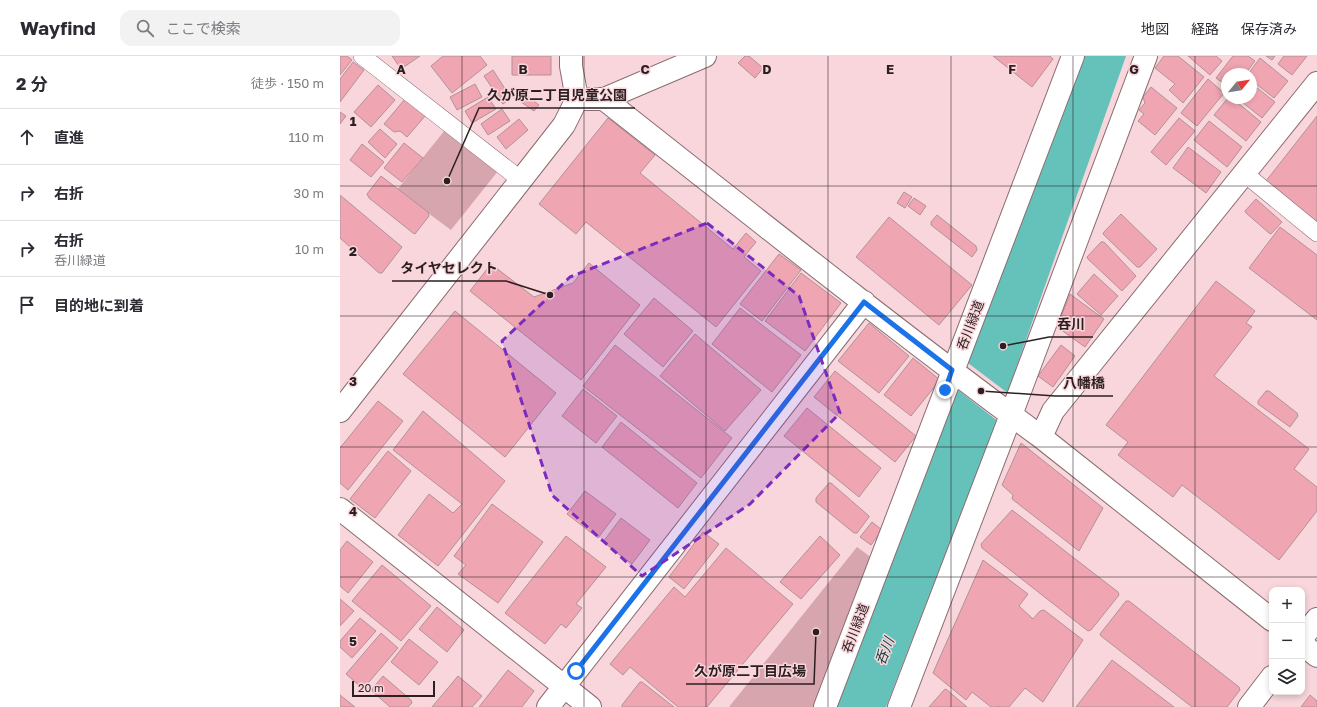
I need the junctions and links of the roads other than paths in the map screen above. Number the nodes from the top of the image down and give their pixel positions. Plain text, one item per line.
1 (362, 56) edge
2 (571, 56) edge
3 (705, 56) edge
4 (1073, 56) edge
5 (1146, 56) edge
6 (1317, 83) edge
7 (577, 99) junction
8 (604, 99) junction
9 (1245, 174) junction
10 (521, 180) junction
11 (1317, 233) edge
12 (864, 302) junction
13 (957, 373) junction
14 (340, 411) edge
15 (1006, 412) junction
16 (1041, 437) junction
17 (340, 509) edge
18 (1269, 618) edge
19 (1317, 619) edge
20 (1305, 634) edge
21 (1305, 646) edge
22 (1317, 656) edge
23 (1269, 680) edge
24 (564, 686) junction
25 (548, 707) edge
26 (590, 707) edge
27 (825, 707) edge
28 (898, 707) edge
29 (1248, 707) edge

1 - 10 lane
2 - 7 street
3 - 8 street
4 - 13 street, 呑川緑道
5 - 15 street
6 - 9 street
7 - 8 street
7 - 10 street
8 - 12 street
9 - 11 lane
9 - 16 street
10 - 14 street
12 - 13 street
12 - 24 street
13 - 15 street
13 - 27 street, 呑川緑道
15 - 16 street
15 - 28 street
16 - 18 street
17 - 24 street
19 - 20 street
21 - 22 street
23 - 29 street
24 - 25 street
24 - 26 street

